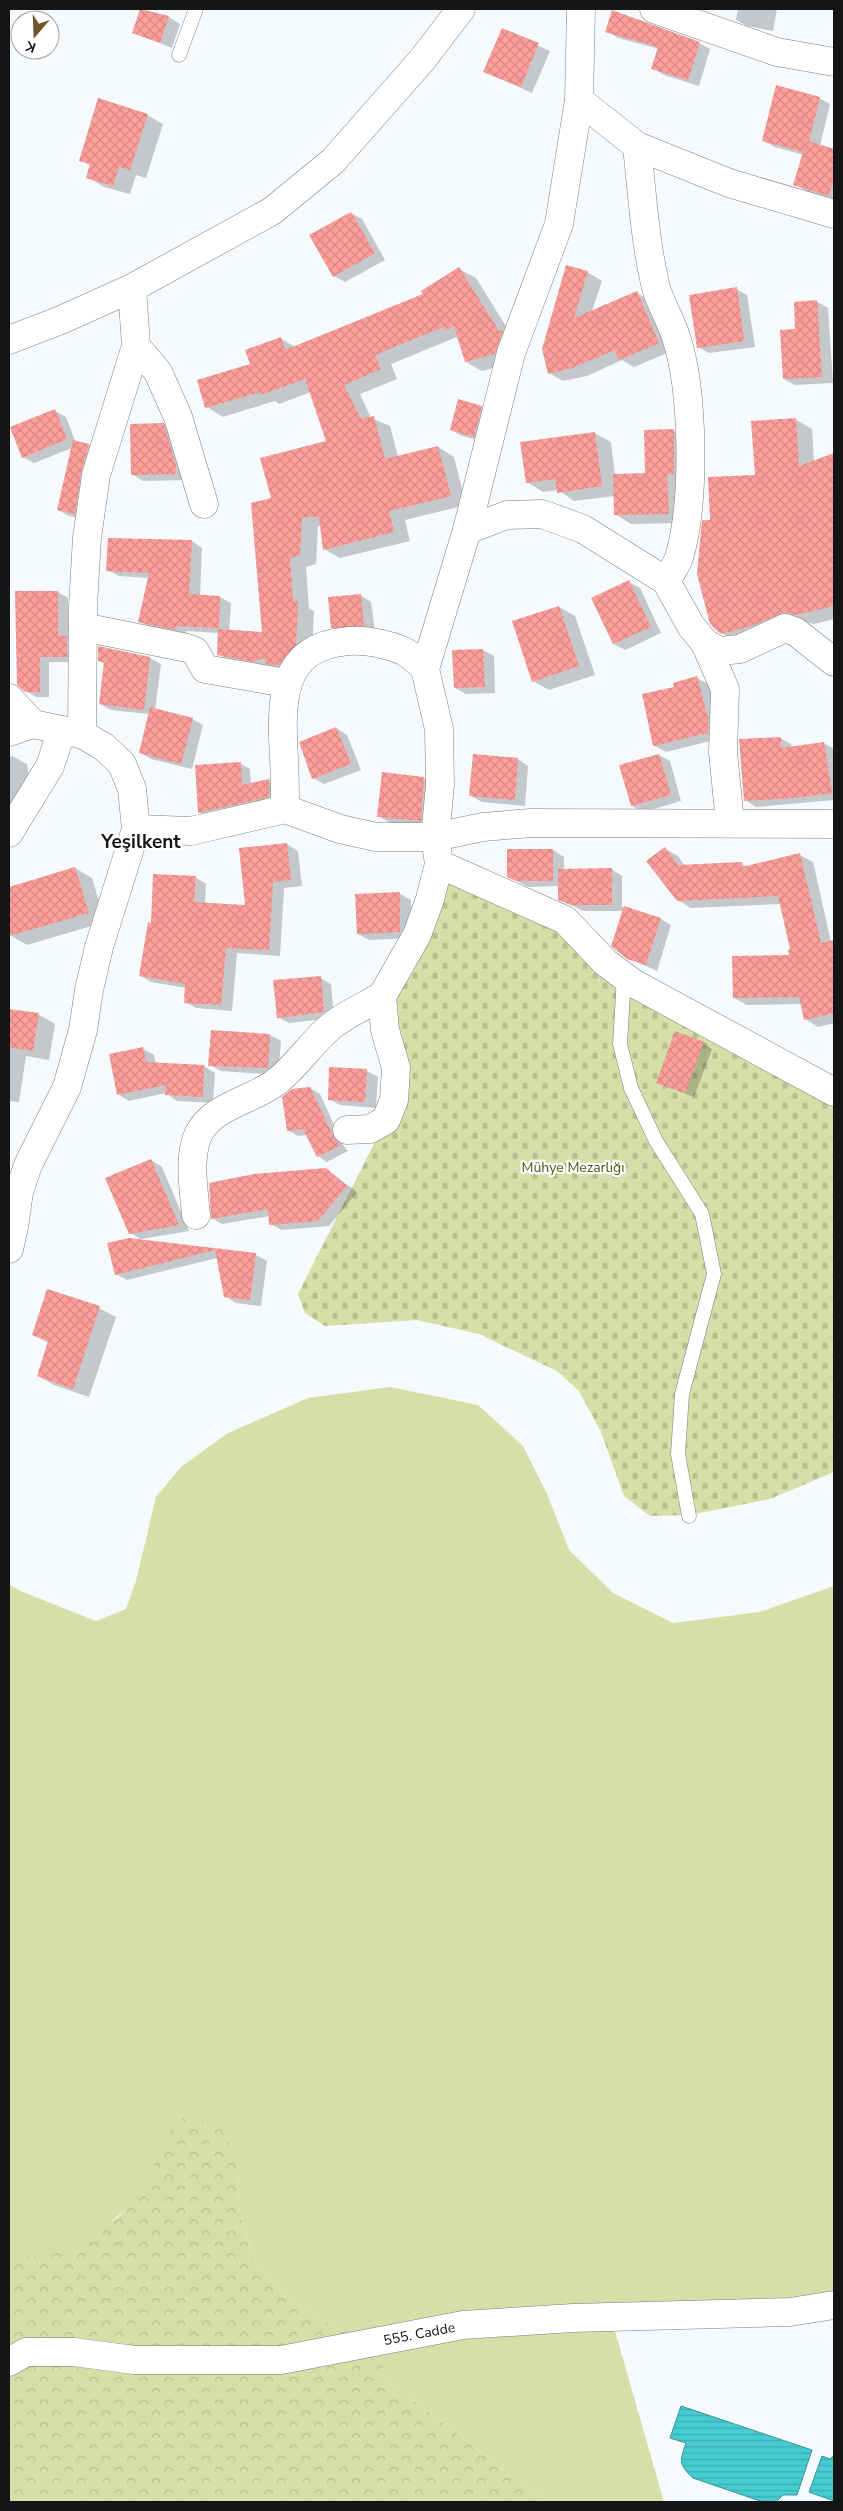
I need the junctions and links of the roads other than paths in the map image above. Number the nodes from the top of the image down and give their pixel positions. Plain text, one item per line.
1 (196, 9) edge
2 (461, 9) edge
3 (580, 9) edge
4 (654, 9) edge
5 (179, 55) dead end
6 (834, 62) edge
7 (579, 100) junction
8 (637, 146) junction
9 (834, 214) edge
10 (132, 288) junction
11 (9, 340) edge
12 (136, 346) junction
13 (204, 504) dead end
14 (467, 530) junction
15 (666, 581) junction
16 (82, 627) junction
17 (704, 643) junction
18 (834, 662) edge
19 (425, 669) junction
20 (286, 683) junction
21 (9, 698) edge
22 (21, 728) edge
23 (72, 732) junction
24 (285, 809) junction
25 (730, 823) junction
26 (834, 824) edge
27 (136, 829) junction
28 (9, 833) edge
29 (434, 837) junction
30 (439, 864) junction
31 (624, 976) junction
32 (382, 996) junction
33 (834, 1092) edge
34 (347, 1130) dead end
35 (196, 1215) dead end
36 (9, 1249) edge
37 (689, 1516) dead end
38 (834, 2305) edge
39 (9, 2362) edge

1 - 5 lane
2 - 10 street
3 - 7 street
4 - 6 street
7 - 8 street
7 - 14 street
8 - 9 street
8 - 15 street
10 - 11 street
10 - 12 street
12 - 13 street
12 - 16 street
14 - 15 street
14 - 19 street
15 - 17 street
16 - 20 street
16 - 23 street
17 - 18 street
17 - 25 street
19 - 20 street
19 - 29 street
20 - 24 street
21 - 22 street
22 - 23 street
23 - 27 street
23 - 28 street
24 - 27 street
24 - 29 street
25 - 26 street
25 - 29 street
27 - 36 street
29 - 30 street
30 - 31 street
30 - 32 street
31 - 33 street
31 - 37 lane
32 - 34 street
32 - 35 street
38 - 39 street, 555. Cadde

